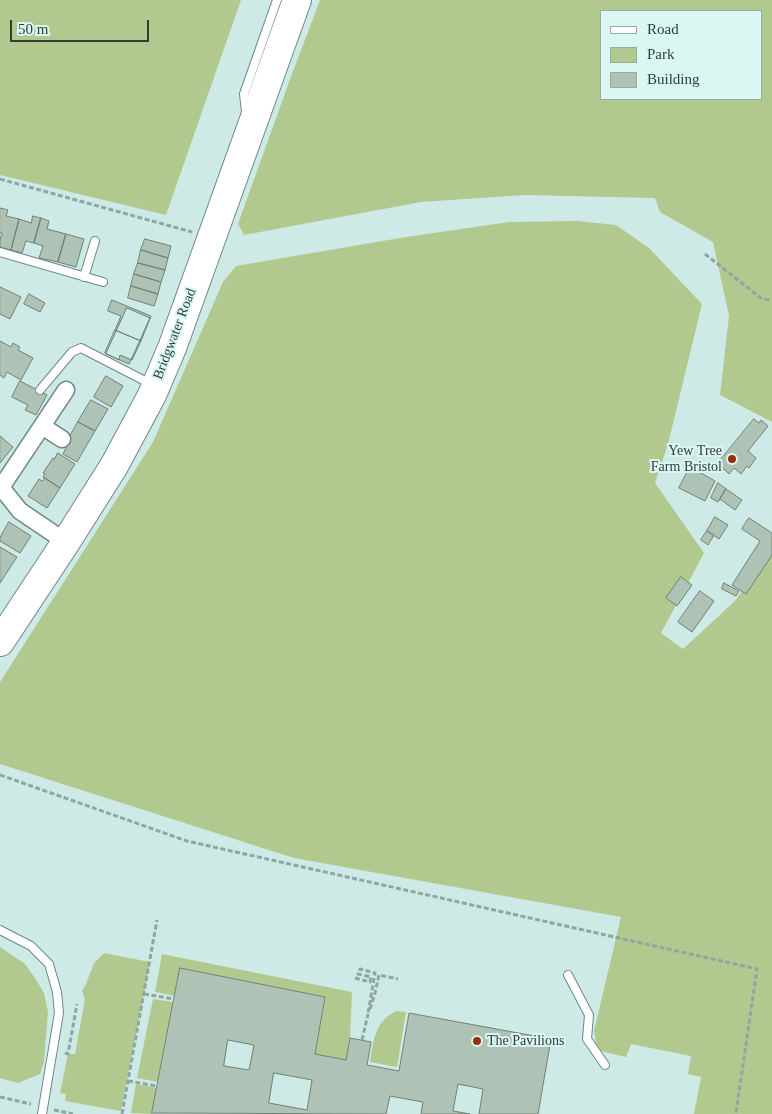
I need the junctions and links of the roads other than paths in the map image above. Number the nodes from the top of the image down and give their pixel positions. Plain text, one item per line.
1 (277, 0) edge
2 (297, 0) edge
3 (249, 132) junction
4 (95, 241) dead end
5 (0, 252) edge
6 (84, 277) junction
7 (103, 282) dead end
8 (155, 386) junction
9 (40, 390) dead end
10 (66, 390) dead end
11 (42, 426) junction
12 (62, 439) dead end
13 (1, 488) edge
14 (66, 542) junction
15 (0, 642) edge
16 (0, 930) edge
17 (568, 975) dead end
18 (605, 1065) dead end
19 (42, 1114) edge

1 - 3 lane
2 - 3 highway, Bridgwater Road
3 - 8 highway, Bridgwater Road
4 - 6 lane
5 - 6 lane
6 - 7 lane
8 - 9 lane
8 - 14 highway, Bridgwater Road
10 - 11 street
11 - 12 street
11 - 13 street
13 - 14 street
14 - 15 highway, Bridgwater Road
16 - 19 lane
17 - 18 lane

